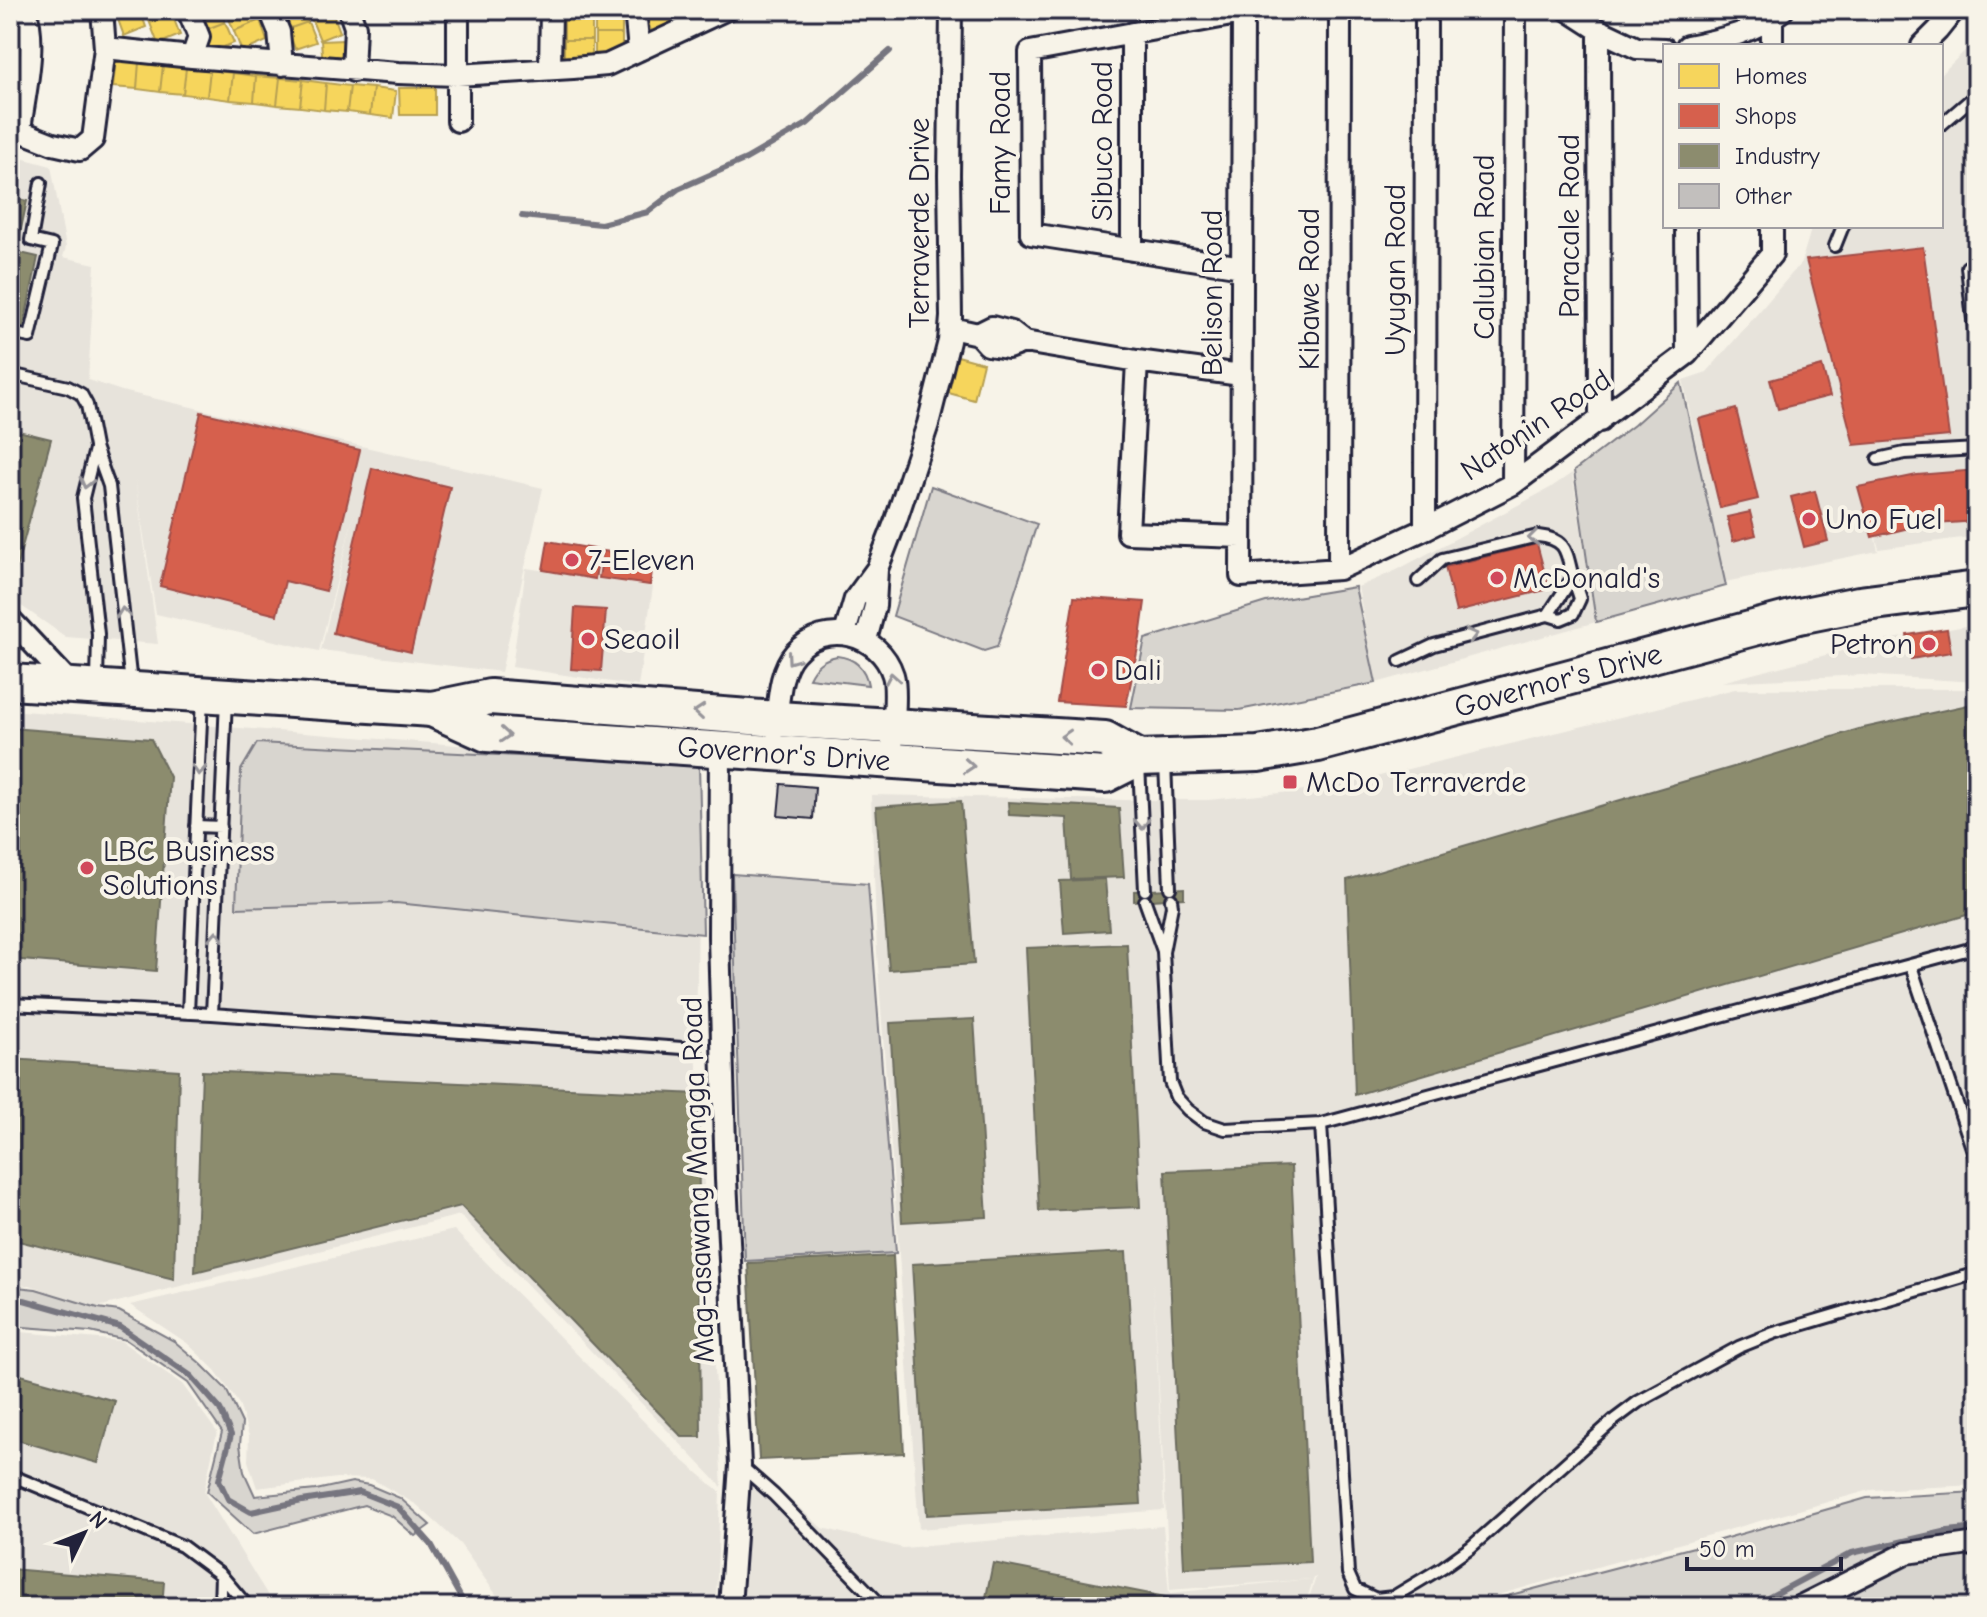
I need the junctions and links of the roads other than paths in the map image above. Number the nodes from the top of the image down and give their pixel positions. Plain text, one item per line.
1 (25, 10) edge
2 (102, 10) edge
3 (188, 10) edge
4 (270, 10) edge
5 (349, 10) edge
6 (458, 10) edge
7 (551, 10) edge
8 (635, 10) edge
9 (725, 10) edge
10 (951, 10) edge
11 (1340, 10) edge
12 (1426, 10) edge
13 (1515, 10) edge
14 (1568, 10) edge
15 (1954, 10) edge
16 (1248, 11) edge
17 (1778, 15) edge
18 (1599, 30) junction
19 (1132, 33) junction
20 (1698, 44) edge
21 (1772, 44) edge
22 (1924, 44) edge
23 (105, 48) junction
24 (1663, 49) edge
25 (639, 50) junction
26 (192, 57) junction
27 (282, 65) junction
28 (550, 68) junction
29 (353, 71) junction
30 (457, 75) junction
31 (1977, 94) edge
32 (458, 121) dead end
33 (1943, 123) edge
34 (15, 128) edge
35 (41, 183) dead end
36 (1686, 228) edge
37 (1772, 228) edge
38 (1842, 228) edge
39 (1835, 246) dead end
40 (1132, 250) junction
41 (1977, 266) edge
42 (1242, 267) junction
43 (951, 328) junction
44 (10, 333) edge
45 (1687, 354) junction
46 (1977, 354) edge
47 (1137, 361) junction
48 (10, 374) edge
49 (1241, 375) junction
50 (1600, 421) junction
51 (95, 447) junction
52 (1977, 449) edge
53 (1878, 459) dead end
54 (1513, 484) junction
55 (1425, 529) junction
56 (1241, 537) junction
57 (877, 569) junction
58 (1339, 569) junction
59 (1241, 576) joint
60 (1573, 577) junction
61 (1418, 581) dead end
62 (1977, 589) edge
63 (1548, 615) junction
64 (10, 619) edge
65 (845, 633) junction
66 (866, 640) junction
67 (1400, 661) dead end
68 (10, 682) edge
69 (85, 687) junction
70 (131, 691) junction
71 (214, 697) junction
72 (432, 709) junction
73 (777, 719) junction
74 (893, 726) junction
75 (720, 749) junction
76 (772, 753) junction
77 (1152, 758) junction
78 (891, 761) junction
79 (196, 826) junction
80 (221, 827) junction
81 (1977, 947) edge
82 (1163, 952) junction
83 (1911, 966) junction
84 (10, 1004) edge
85 (188, 1013) junction
86 (212, 1014) junction
87 (696, 1049) dead end
88 (1321, 1124) junction
89 (1977, 1163) edge
90 (1977, 1273) edge
91 (740, 1465) junction
92 (10, 1475) edge
93 (1977, 1543) edge
94 (221, 1575) junction
95 (220, 1607) edge
96 (248, 1607) edge
97 (730, 1607) edge
98 (883, 1607) edge
99 (1799, 1607) edge

1 - 34 street
2 - 23 street
3 - 26 street
4 - 27 street
5 - 29 street
6 - 30 street
7 - 28 street
8 - 25 street
9 - 25 street
10 - 43 street, Terraverde Drive
11 - 58 street, Kibawe Road
12 - 55 street, Uyugan Road
13 - 54 street, Calubian Road
14 - 18 street
15 - 22 street
16 - 19 street
16 - 42 street, Belison Road
17 - 20 street
17 - 21 street
18 - 24 street
18 - 50 street, Paracale Road
19 - 40 street, Sibuco Road
19 - 40 street, Famy Road
23 - 26 street
23 - 34 street
25 - 28 street
26 - 27 street
27 - 29 street
28 - 30 street
29 - 30 street
30 - 32 street
31 - 33 lane
35 - 44 lane
36 - 45 street
37 - 45 street, Natonin Road
38 - 39 lane
40 - 42 street
41 - 46 lane
42 - 49 street, Belison Road
43 - 47 street
43 - 57 street, Terraverde Drive
45 - 50 street, Natonin Road
47 - 49 street
47 - 56 street
48 - 51 lane
49 - 56 street, Belison Road
50 - 54 street, Natonin Road
51 -> 69 lane
70 -> 51 lane
52 - 53 lane
54 - 55 street, Natonin Road
55 - 58 street, Natonin Road
56 - 59 street, Belison Road
57 - 65 street, Terraverde Drive
57 - 66 street, Terraverde Drive
58 - 59 street, Natonin Road
60 -> 61 lane
60 - 63 lane
60 - 63 lane
62 - 77 highway, Governor's Drive
67 -> 63 lane
64 - 69 street
65 - 66 street
65 -> 73 street
74 -> 66 street
68 - 69 highway, Governor's Drive
69 - 70 highway, Governor's Drive
70 - 71 highway, Governor's Drive
71 - 72 highway, Governor's Drive
71 -> 79 lane
71 - 80 lane
73 -> 72 highway, Governor's Drive
72 -> 75 highway, Governor's Drive
73 - 74 highway, Governor's Drive
73 - 76 street
77 -> 74 highway, Governor's Drive
74 - 78 street
75 - 76 highway, Governor's Drive
75 - 91 street, Mag-asawang Mangga Road
76 - 78 highway, Governor's Drive
78 -> 77 highway, Governor's Drive
77 - 82 lane
77 -> 82 lane
79 - 80 lane
79 - 85 lane
86 -> 80 lane
81 - 83 lane
82 - 88 lane
83 - 88 lane
83 - 89 lane
84 - 85 lane
85 - 86 lane
86 - 87 lane
88 - 90 lane
91 - 97 street, Mag-asawang Mangga Road
91 - 98 lane
92 - 94 lane
93 - 99 street
94 - 95 lane
94 - 96 lane

